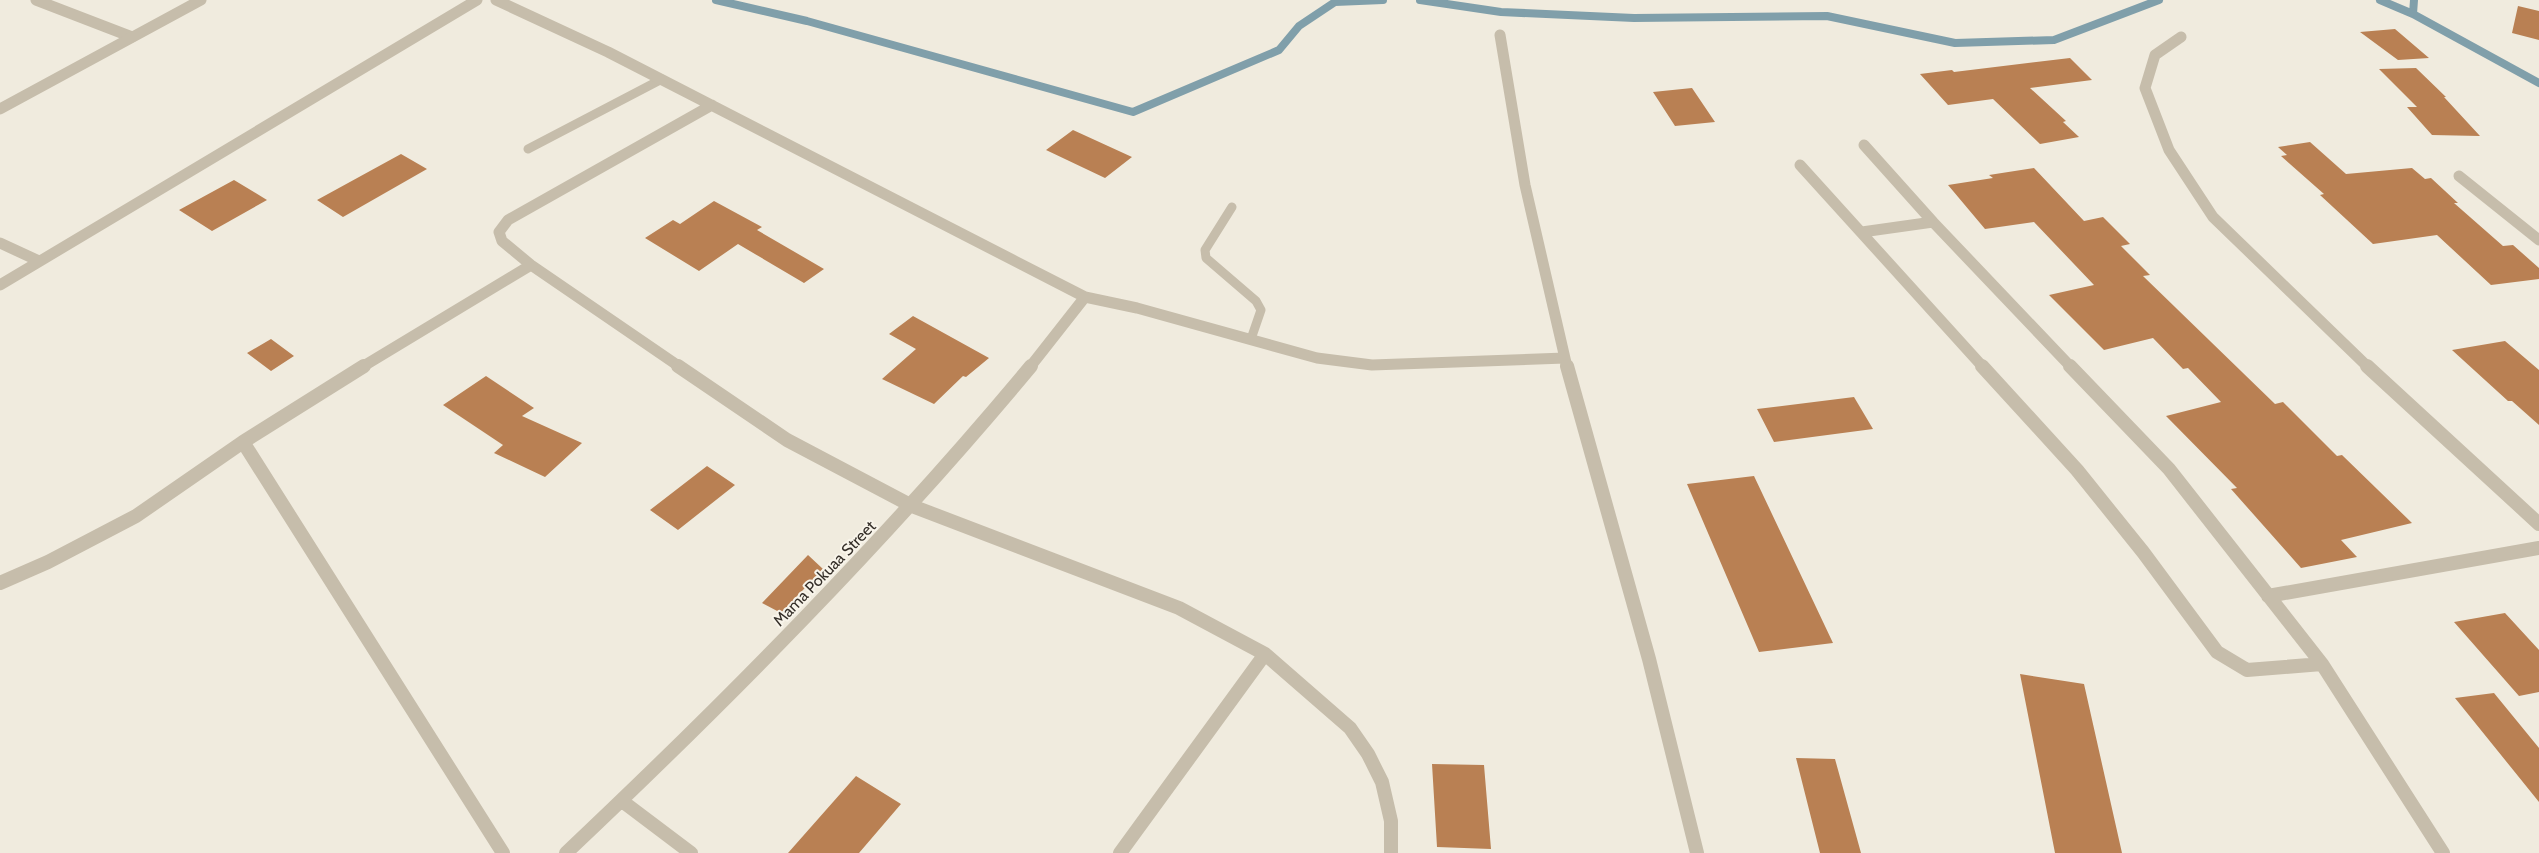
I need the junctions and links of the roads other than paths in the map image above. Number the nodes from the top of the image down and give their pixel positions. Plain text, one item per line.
1 (36, 0) edge
2 (201, 0) edge
3 (477, 0) edge
4 (496, 0) edge
5 (1500, 35) dead end
6 (132, 37) junction
7 (2181, 37) dead end
8 (662, 79) junction
9 (712, 105) junction
10 (0, 108) edge
11 (1864, 145) dead end
12 (528, 149) dead end
13 (1800, 165) dead end
14 (2459, 176) dead end
15 (1232, 207) dead end
16 (1933, 222) junction
17 (1862, 232) junction
18 (2539, 240) edge
19 (0, 242) edge
20 (39, 261) junction
21 (531, 265) junction
22 (0, 284) edge
23 (1085, 297) junction
24 (1251, 340) junction
25 (1564, 358) junction
26 (243, 442) junction
27 (912, 506) junction
28 (2539, 524) edge
29 (2539, 548) edge
30 (0, 582) edge
31 (2268, 596) junction
32 (1265, 654) junction
33 (2322, 664) junction
34 (622, 801) junction
35 (503, 853) edge
36 (566, 853) edge
37 (691, 853) edge
38 (1120, 853) edge
39 (1391, 853) edge
40 (1697, 853) edge
41 (2443, 853) edge

1 - 6 street
2 - 6 street
3 - 20 street
4 - 8 street
5 - 25 street
6 - 10 street
7 - 28 street
8 - 9 street
8 - 12 lane
9 - 21 street
9 - 23 street
11 - 16 street
13 - 17 street
14 - 18 street
15 - 24 lane
16 - 17 street
16 - 31 street
17 - 33 street
19 - 20 street
20 - 22 street
21 - 26 street
21 - 27 street
23 - 24 street
23 - 27 street, Mama Pokuaa Street
24 - 25 street
25 - 40 street
26 - 30 street
26 - 35 street
27 - 32 street
27 - 34 street, Mama Pokuaa Street
29 - 31 street
31 - 33 street
32 - 38 street
32 - 39 street
33 - 41 street
34 - 36 street, Mama Pokuaa Street
34 - 37 street

